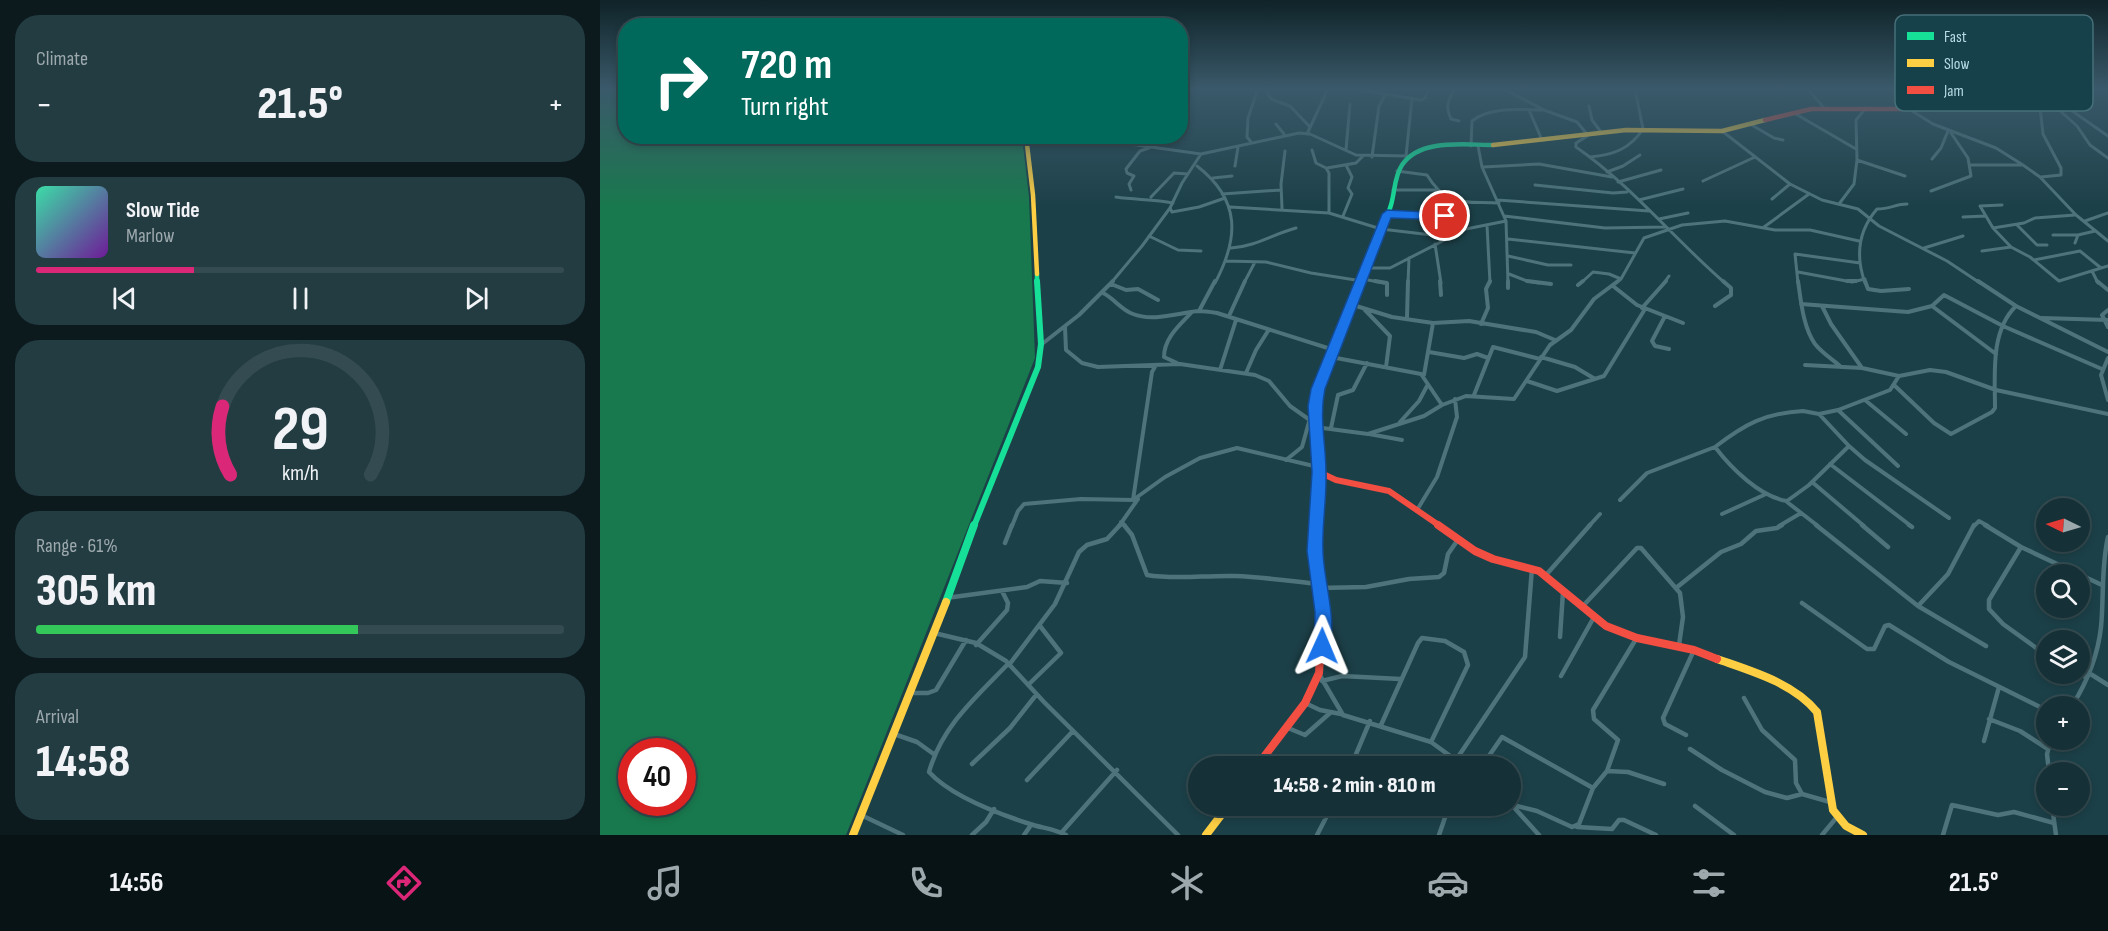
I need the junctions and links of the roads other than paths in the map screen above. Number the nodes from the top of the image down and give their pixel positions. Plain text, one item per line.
1 (1247, 128) edge
2 (1279, 128) edge
3 (1310, 128) edge
4 (1348, 128) edge
5 (1376, 128) edge
6 (1409, 128) edge
7 (1473, 128) edge
8 (1536, 128) edge
9 (1584, 128) edge
10 (1598, 128) edge
11 (1734, 128) edge
12 (1756, 128) edge
13 (1821, 128) edge
14 (1856, 128) edge
15 (1943, 128) edge
16 (2042, 128) edge
17 (2078, 128) edge
18 (1643, 129) junction
19 (1722, 131) junction
20 (1949, 131) junction
21 (1601, 132) junction
22 (1589, 133) junction
23 (1307, 134) junction
24 (1284, 135) junction
25 (1542, 140) junction
26 (1783, 140) dead end
27 (1252, 142) junction
28 (1027, 144) edge
29 (1132, 144) edge
30 (1144, 146) joint
31 (1474, 146) junction
32 (1238, 147) junction
33 (1150, 148) junction
34 (1856, 149) junction
35 (1312, 150) dead end
36 (1285, 151) dead end
37 (1346, 151) junction
38 (1202, 154) junction
39 (1640, 155) dead end
40 (1363, 156) junction
41 (1407, 156) junction
42 (1372, 157) junction
43 (1590, 157) junction
44 (1755, 157) junction
45 (2108, 158) edge
46 (1857, 159) junction
47 (1932, 159) dead end
48 (1346, 165) junction
49 (1970, 165) junction
50 (2023, 165) junction
51 (1197, 166) junction
52 (1234, 166) dead end
53 (1482, 167) junction
54 (1326, 168) junction
55 (1661, 170) dead end
56 (1397, 171) junction
57 (1607, 172) junction
58 (1188, 174) junction
59 (1232, 176) dead end
60 (1905, 176) dead end
61 (1612, 177) junction
62 (2040, 177) junction
63 (1212, 178) junction
64 (1703, 181) dead end
65 (1617, 182) junction
66 (1790, 184) junction
67 (1535, 185) dead end
68 (1683, 189) dead end
69 (1131, 190) dead end
70 (1281, 190) junction
71 (1393, 190) junction
72 (1436, 190) junction
73 (1931, 191) dead end
74 (1627, 192) junction
75 (1222, 194) junction
76 (1809, 194) junction
77 (1116, 197) dead end
78 (1150, 198) junction
79 (1225, 198) junction
80 (1772, 200) dead end
81 (1638, 201) junction
82 (1456, 202) junction
83 (1498, 202) junction
84 (1173, 203) junction
85 (1839, 204) junction
86 (1907, 204) dead end
87 (2002, 205) dead end
88 (1230, 207) junction
89 (1170, 208) junction
90 (1282, 208) junction
91 (1650, 211) junction
92 (1329, 213) junction
93 (1688, 213) dead end
94 (2108, 213) edge
95 (1387, 214) junction
96 (2076, 214) junction
97 (1343, 216) junction
98 (1504, 216) junction
99 (1986, 216) junction
100 (1868, 217) junction
101 (1963, 217) dead end
102 (1460, 218) junction
103 (1659, 219) junction
104 (1506, 221) junction
105 (2085, 222) junction
106 (2016, 224) junction
107 (1487, 225) junction
108 (1296, 228) dead end
109 (1667, 228) junction
110 (1763, 228) junction
111 (1993, 228) junction
112 (1381, 229) junction
113 (1466, 230) junction
114 (2096, 231) junction
115 (2053, 235) dead end
116 (2078, 235) junction
117 (1149, 236) junction
118 (1963, 236) dead end
119 (1449, 237) junction
120 (1508, 239) junction
121 (1859, 241) junction
122 (2108, 241) edge
123 (2075, 243) dead end
124 (1435, 244) junction
125 (2047, 245) dead end
126 (2011, 247) junction
127 (1231, 248) junction
128 (1923, 248) junction
129 (1202, 251) dead end
130 (1982, 251) dead end
131 (1635, 253) junction
132 (1508, 256) junction
133 (1409, 257) junction
134 (2033, 260) junction
135 (1226, 261) junction
136 (1255, 262) junction
137 (1860, 263) junction
138 (1571, 265) dead end
139 (2108, 266) edge
140 (1367, 267) junction
141 (2101, 268) junction
142 (2092, 271) junction
143 (1797, 272) junction
144 (1509, 274) junction
145 (1669, 276) dead end
146 (1621, 279) junction
147 (1865, 279) junction
148 (1363, 280) junction
149 (1111, 284) junction
150 (1551, 284) dead end
151 (1578, 285) dead end
152 (1613, 286) junction
153 (1508, 288) dead end
154 (1909, 289) dead end
155 (2108, 290) edge
156 (1103, 293) junction
157 (1388, 295) dead end
158 (1441, 296) dead end
159 (1158, 300) dead end
160 (1353, 304) junction
161 (1801, 304) junction
162 (1716, 306) dead end
163 (1821, 306) junction
164 (1932, 306) junction
165 (2016, 306) junction
166 (1364, 308) junction
167 (1644, 308) junction
168 (2108, 310) edge
169 (1199, 311) junction
170 (1191, 313) junction
171 (1229, 316) junction
172 (1665, 316) junction
173 (1407, 317) junction
174 (2041, 318) junction
175 (2106, 319) edge
176 (1236, 320) junction
177 (1434, 323) junction
178 (1683, 323) dead end
179 (1481, 324) junction
180 (2003, 326) junction
181 (1065, 327) junction
182 (2108, 327) edge
183 (1268, 331) junction
184 (1555, 340) junction
185 (1041, 344) junction
186 (1669, 349) dead end
187 (1334, 350) junction
188 (1429, 352) junction
189 (2108, 352) edge
190 (1996, 354) junction
191 (1331, 357) junction
192 (1488, 358) junction
193 (1540, 358) junction
194 (2108, 358) edge
195 (1367, 363) junction
196 (1157, 364) junction
197 (1180, 364) junction
198 (1805, 366) dead end
199 (1840, 366) junction
200 (1386, 367) junction
201 (1862, 368) junction
202 (2102, 369) junction
203 (1220, 370) junction
204 (1246, 373) junction
205 (1424, 376) junction
206 (1899, 376) junction
207 (1595, 379) junction
208 (1527, 381) junction
209 (2102, 381) junction
210 (2108, 383) edge
211 (1894, 385) junction
212 (1427, 387) junction
213 (1996, 390) junction
214 (2107, 394) edge
215 (1474, 395) junction
216 (1455, 399) junction
217 (1864, 400) junction
218 (2108, 400) edge
219 (1442, 405) junction
220 (1838, 410) junction
221 (1819, 414) junction
222 (2108, 414) edge
223 (1400, 423) junction
224 (1313, 424) junction
225 (1331, 428) junction
226 (1368, 434) junction
227 (1905, 434) dead end
228 (1402, 440) dead end
229 (1849, 446) junction
230 (1715, 447) junction
231 (1286, 461) junction
232 (1830, 464) junction
233 (1898, 466) dead end
234 (1319, 470) junction
235 (1812, 482) junction
236 (1767, 494) junction
237 (1136, 499) junction
238 (1620, 500) dead end
239 (1787, 502) junction
240 (1417, 510) junction
241 (1800, 513) junction
242 (1600, 514) dead end
243 (1722, 514) dead end
244 (1948, 518) dead end
245 (1121, 522) junction
246 (1912, 527) dead end
247 (2108, 537) edge
248 (1457, 541) junction
249 (1005, 543) dead end
250 (1888, 547) dead end
251 (2020, 547) junction
252 (1532, 567) junction
253 (1546, 575) junction
254 (1067, 583) junction
255 (2102, 585) junction
256 (1318, 586) junction
257 (1676, 588) junction
258 (1002, 591) junction
259 (1563, 591) junction
260 (946, 598) junction
261 (1802, 603) dead end
262 (1918, 606) junction
263 (1582, 607) junction
264 (1594, 617) junction
265 (1040, 626) junction
266 (934, 633) junction
267 (1560, 637) dead end
268 (1637, 638) junction
269 (966, 640) junction
270 (976, 645) junction
271 (1679, 645) junction
272 (1986, 645) dead end
273 (2036, 648) edge
274 (1694, 650) junction
275 (1008, 665) junction
276 (2090, 668) edge
277 (1319, 673) junction
278 (1561, 676) dead end
279 (2090, 676) edge
280 (1400, 679) junction
281 (1322, 681) junction
282 (1028, 685) junction
283 (2108, 685) edge
284 (1999, 687) junction
285 (909, 693) junction
286 (1036, 695) junction
287 (1744, 698) dead end
288 (1305, 703) junction
289 (2036, 705) edge
290 (1330, 713) junction
291 (1343, 715) junction
292 (1989, 719) junction
293 (1370, 721) junction
294 (1381, 725) junction
295 (1287, 728) junction
296 (1073, 731) junction
297 (893, 734) junction
298 (1686, 735) dead end
299 (2036, 739) edge
300 (1984, 741) dead end
301 (1431, 742) junction
302 (1690, 749) dead end
303 (935, 755) junction
304 (1265, 756) edge
305 (1355, 756) edge
306 (1452, 756) edge
307 (1458, 756) edge
308 (1488, 756) edge
309 (972, 764) dead end
310 (1117, 770) junction
311 (1607, 771) junction
312 (1027, 780) dead end
313 (1664, 784) dead end
314 (1593, 788) junction
315 (1802, 794) junction
316 (1830, 802) junction
317 (1695, 806) dead end
318 (1521, 807) edge
319 (994, 809) junction
320 (1521, 814) edge
321 (861, 815) junction
322 (1220, 816) edge
323 (1446, 816) edge
324 (2053, 816) edge
325 (1326, 817) edge
326 (1837, 817) junction
327 (2054, 823) junction
328 (1031, 825) junction
329 (1576, 827) junction
330 (1064, 834) edge
331 (853, 835) edge
332 (903, 835) edge
333 (972, 835) edge
334 (1024, 835) edge
335 (1178, 835) edge
336 (1206, 835) edge
337 (1317, 835) edge
338 (1439, 835) edge
339 (1539, 835) edge
340 (1656, 835) edge
341 (1734, 835) edge
342 (1822, 835) edge
343 (1863, 835) edge
344 (1942, 835) edge
345 (2056, 835) edge

1 - 27 street
2 - 24 street
3 - 23 street
4 - 37 street
5 - 42 street
6 - 41 street
7 - 31 street
8 - 25 street
9 - 22 street
10 - 21 street
11 - 19 street
12 - 26 street
13 - 34 street
14 - 34 street
15 - 20 street
16 - 62 street
17 - 45 street
18 - 19 street
18 - 21 street
18 - 43 street
19 - 44 street
20 - 47 street
20 - 49 street
20 - 50 street
21 - 22 street
22 - 25 street
22 - 43 street
23 - 24 street
23 - 37 street
24 - 27 street
25 - 31 street
27 - 32 street
28 - 185 street
29 - 30 street
30 - 33 street
31 - 41 street
31 - 53 street
32 - 38 street
32 - 52 street
33 - 38 street
33 - 69 street
34 - 46 street
35 - 54 street
36 - 70 street
37 - 40 street
38 - 51 street
39 - 57 street
40 - 42 street
40 - 48 street
41 - 42 street
41 - 56 street
43 - 57 street
44 - 64 street
44 - 66 street
46 - 60 street
46 - 85 street
48 - 54 street
48 - 97 street
49 - 50 street
49 - 73 street
50 - 62 street
51 - 58 street
51 - 63 street
53 - 61 street
53 - 83 street
54 - 92 street
55 - 65 street
56 - 71 street
56 - 72 street
57 - 61 street
58 - 78 street
58 - 84 street
59 - 63 street
61 - 65 street
62 - 96 street
63 - 75 street
65 - 74 street
66 - 76 street
66 - 80 street
67 - 74 street
68 - 81 street
70 - 75 street
70 - 90 street
71 - 72 street
71 - 95 street
72 - 82 street
74 - 81 street
75 - 79 street
76 - 85 street
76 - 110 street
77 - 78 street
78 - 84 street
79 - 88 street
79 - 89 street
81 - 91 street
82 - 83 street
82 - 102 street
83 - 91 street
83 - 98 street
84 - 89 street
85 - 100 street
86 - 100 street
87 - 99 street
88 - 90 street
88 - 127 street
89 - 117 street
90 - 92 street
91 - 103 street
92 - 97 street
93 - 103 street
94 - 105 street
95 - 102 street
95 - 112 street
96 - 105 street
96 - 106 street
97 - 112 street
98 - 104 street
98 - 109 street
99 - 101 street
99 - 111 street
100 - 121 street
100 - 128 street
102 - 113 street
103 - 109 street
104 - 107 street
104 - 120 street
105 - 114 street
106 - 111 street
106 - 125 street
107 - 113 street
107 - 179 street
108 - 127 street
109 - 110 street
109 - 131 street
109 - 162 street
110 - 121 street
111 - 126 street
112 - 119 street
112 - 140 street
113 - 119 street
114 - 116 street
114 - 122 street
115 - 116 street
116 - 123 street
117 - 129 street
117 - 149 street
118 - 128 street
119 - 124 street
120 - 131 street
120 - 132 street
121 - 137 street
124 - 133 street
124 - 158 street
126 - 130 street
126 - 134 street
127 - 135 street
128 - 165 street
131 - 146 street
132 - 138 street
132 - 144 street
133 - 140 street
133 - 173 street
134 - 141 street
134 - 142 street
135 - 136 street
135 - 169 street
136 - 148 street
136 - 171 street
137 - 143 street
137 - 147 street
139 - 141 street
140 - 148 street
141 - 142 street
142 - 155 street
143 - 147 street
143 - 161 street
144 - 150 street
144 - 153 street
145 - 167 street
146 - 151 street
146 - 152 street
147 - 154 street
148 - 157 street
148 - 160 street
149 - 156 street
149 - 159 street
152 - 167 street
152 - 184 street
156 - 170 street
156 - 181 street
160 - 166 street
160 - 187 street
161 - 163 street
161 - 199 street
163 - 164 street
163 - 201 street
164 - 180 street
164 - 190 street
165 - 174 street
165 - 180 street
166 - 173 street
166 - 200 street
167 - 172 street
167 - 207 street
168 - 175 street
169 - 170 street
169 - 171 street
170 - 197 street
171 - 176 street
172 - 178 street
172 - 186 street
173 - 177 street
174 - 175 street
174 - 189 street
175 - 182 street
176 - 183 street
176 - 203 street
177 - 179 street
177 - 188 street
179 - 184 street
180 - 190 street
180 - 202 street
181 - 185 street
181 - 196 street
183 - 187 street
183 - 204 street
184 - 193 street
185 - 260 street
187 - 191 street
188 - 192 street
188 - 205 street
190 - 213 street
191 - 195 street
191 - 224 street
192 - 193 street
192 - 215 street
193 - 207 street
193 - 208 street
194 - 202 street
195 - 200 street
195 - 225 street
196 - 197 street
196 - 237 street
197 - 203 street
198 - 199 street
199 - 201 street
200 - 205 street
201 - 206 street
202 - 209 street
203 - 204 street
204 - 224 street
205 - 212 street
206 - 211 street
206 - 213 street
207 - 208 street
208 - 215 street
209 - 210 street
209 - 214 street
211 - 213 street
211 - 217 street
212 - 219 street
212 - 223 street
213 - 222 street
214 - 218 street
215 - 216 street
216 - 219 street
216 - 240 street
217 - 220 street
217 - 227 street
219 - 223 street
220 - 221 street
220 - 233 street
221 - 229 street
221 - 230 street
223 - 226 street
224 - 225 street
224 - 231 street
224 - 234 street
225 - 226 street
226 - 228 street
229 - 232 street
229 - 244 street
230 - 236 street
230 - 238 street
231 - 234 street
231 - 237 street
232 - 235 street
232 - 246 street
234 - 240 street
234 - 256 street
235 - 239 street
235 - 250 street
236 - 239 street
236 - 243 street
237 - 245 street
237 - 249 street
239 - 241 street
240 - 248 street
241 - 257 street
241 - 262 street
242 - 253 street
245 - 254 street
245 - 256 street
247 - 255 street
248 - 252 street
248 - 256 street
251 - 255 street
251 - 262 street
251 - 273 street
252 - 253 street
252 - 307 street
253 - 259 street
254 - 258 street
254 - 265 street
255 - 276 street
256 - 277 street
257 - 263 street
257 - 271 street
258 - 260 street
258 - 270 street
259 - 263 street
259 - 267 street
260 - 266 street
261 - 284 street
262 - 272 street
263 - 264 street
264 - 268 street
264 - 278 street
265 - 275 street
265 - 282 street
266 - 269 street
266 - 285 street
268 - 271 street
268 - 311 street
269 - 270 street
269 - 285 street
270 - 275 street
271 - 274 street
274 - 298 street
274 - 316 street
275 - 282 street
275 - 303 street
277 - 281 street
277 - 288 street
279 - 283 street
280 - 281 street
280 - 294 street
280 - 301 street
281 - 291 street
282 - 286 street
284 - 289 street
284 - 292 street
285 - 297 street
286 - 296 street
286 - 309 street
287 - 315 street
288 - 290 street
288 - 295 street
290 - 291 street
290 - 295 street
291 - 293 street
292 - 299 street
292 - 300 street
293 - 294 street
293 - 305 street
294 - 301 street
295 - 304 street
296 - 310 street
296 - 312 street
297 - 303 street
297 - 321 street
301 - 306 street
302 - 315 street
303 - 319 street
308 - 314 street
310 - 330 street
310 - 335 street
311 - 313 street
311 - 314 street
314 - 329 street
315 - 316 street
316 - 326 street
317 - 341 street
318 - 329 street
319 - 328 street
319 - 333 street
320 - 339 street
321 - 331 street
321 - 332 street
322 - 336 street
323 - 338 street
324 - 327 street
325 - 337 street
326 - 342 street
326 - 343 street
327 - 344 street
327 - 345 street
328 - 330 street
328 - 334 street
329 - 340 street

